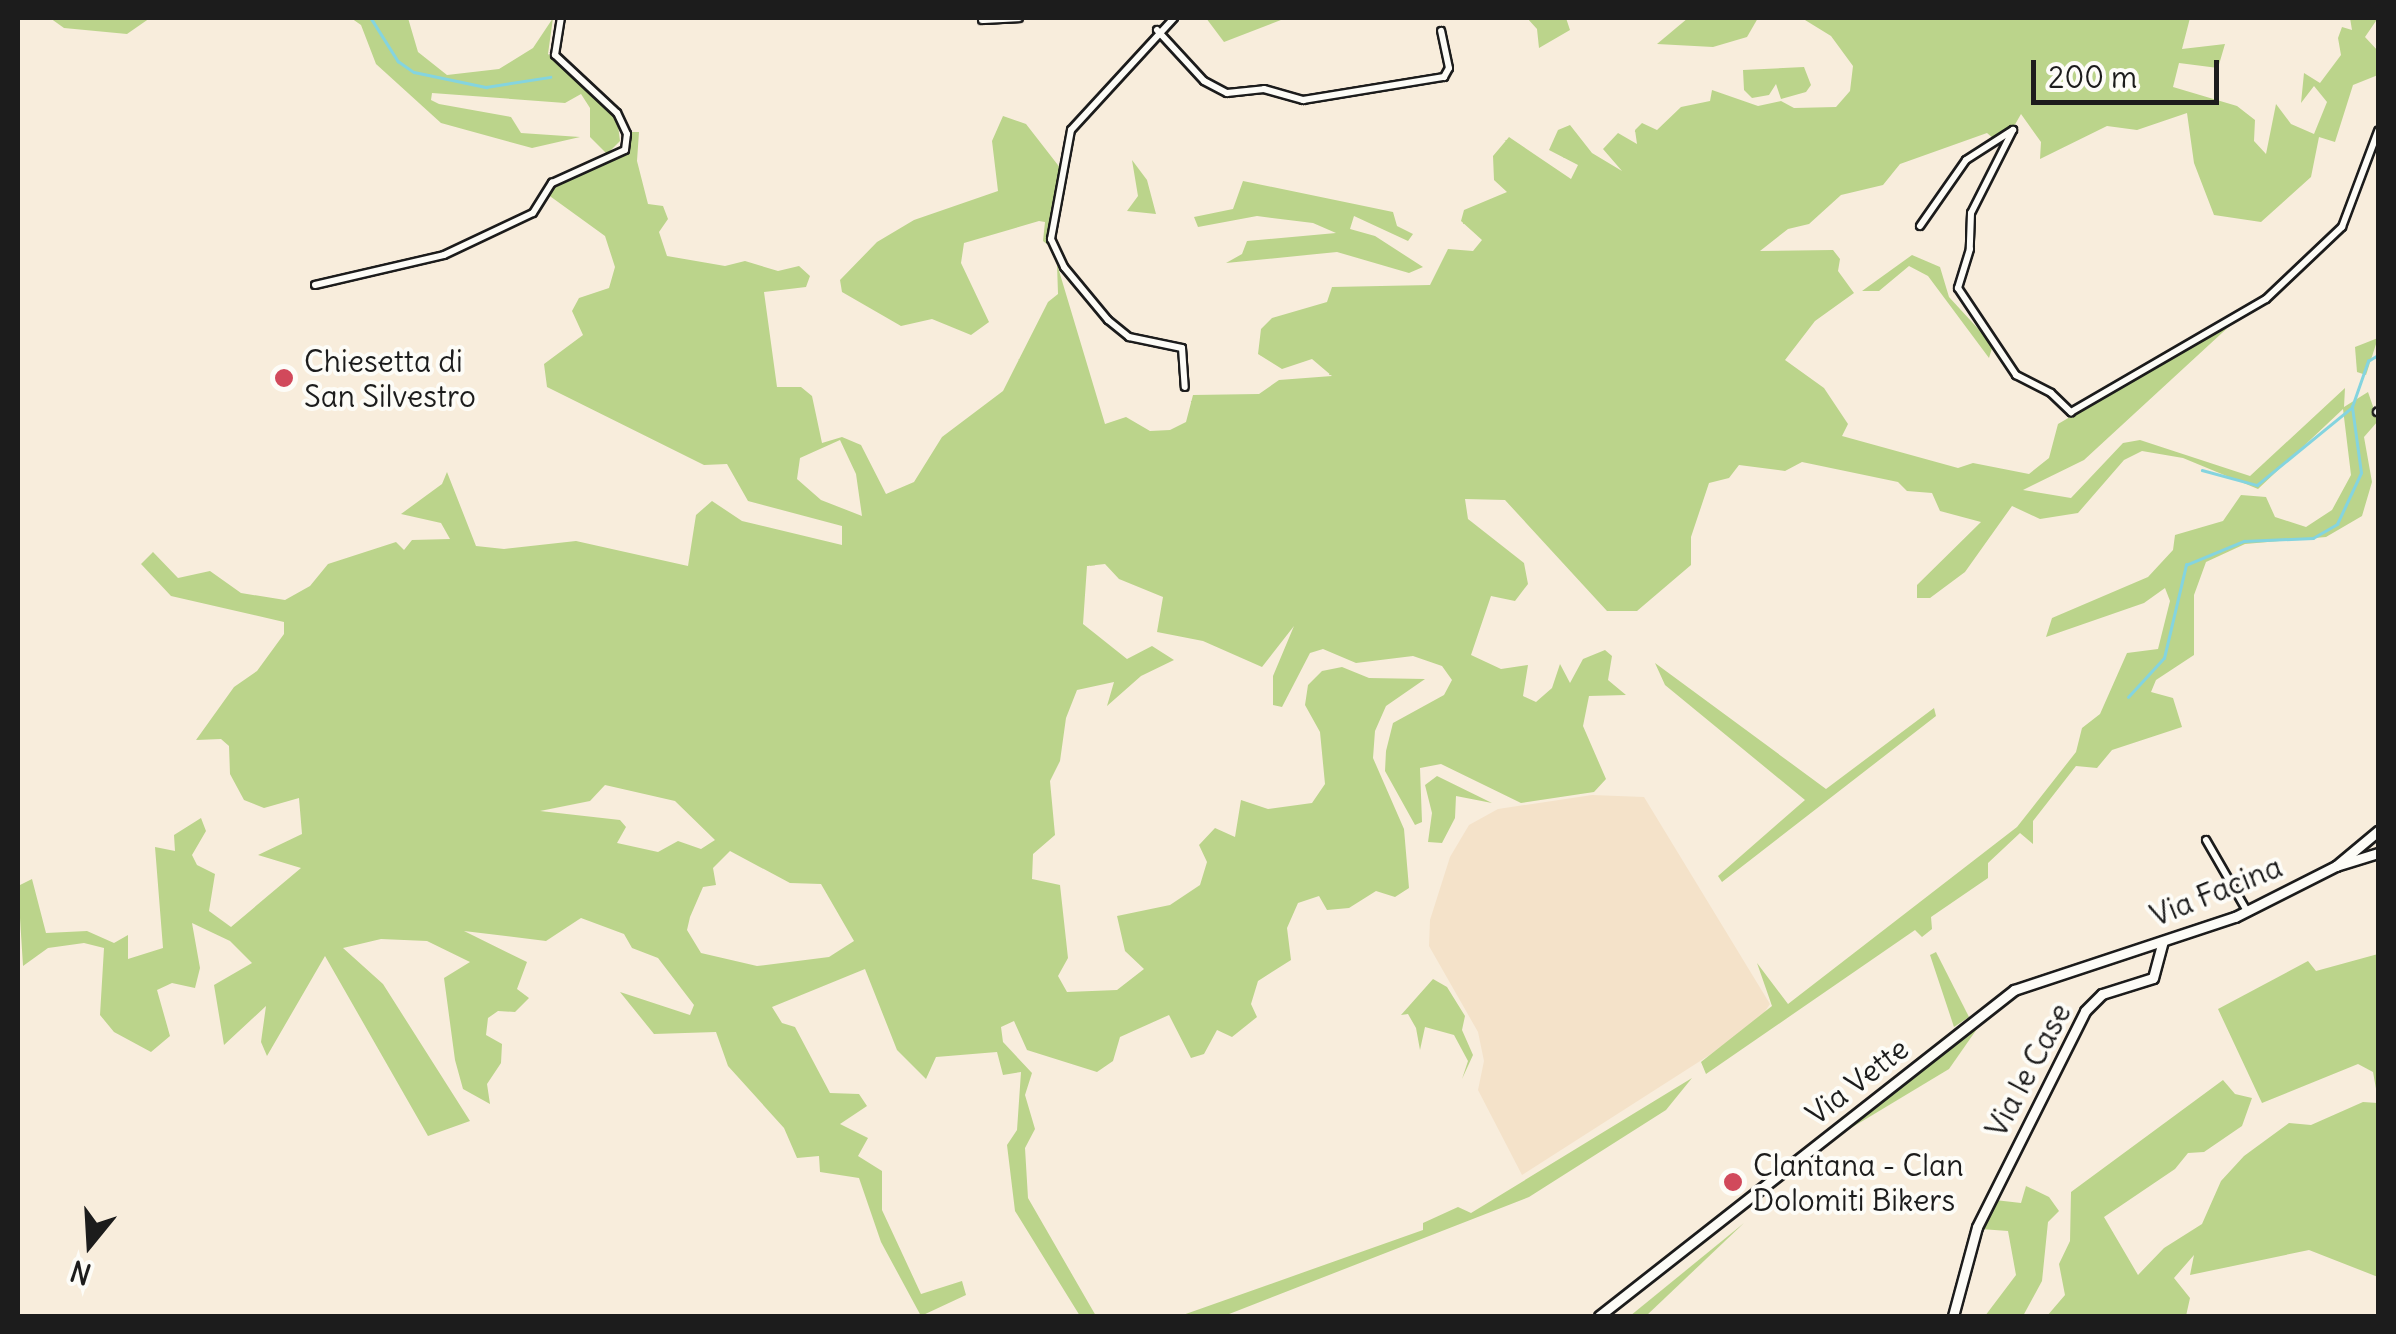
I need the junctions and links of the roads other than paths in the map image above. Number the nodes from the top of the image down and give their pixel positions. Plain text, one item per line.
1 (561, 18) edge
2 (981, 18) edge
3 (1004, 18) edge
4 (1019, 18) edge
5 (1174, 18) edge
6 (1156, 30) junction
7 (1442, 31) dead end
8 (2378, 132) edge
9 (1920, 226) dead end
10 (315, 285) dead end
11 (1185, 387) dead end
12 (2378, 832) edge
13 (2206, 840) dead end
14 (2378, 853) edge
15 (2336, 866) junction
16 (2246, 911) junction
17 (2163, 941) junction
18 (2059, 971) joint
19 (1599, 1316) edge
20 (1953, 1316) edge

1 - 10 street
2 - 3 street
2 - 4 street
5 - 6 street
6 - 7 street
6 - 11 street
8 - 9 street
12 - 15 main road, Via Facina
13 - 16 street
14 - 15 main road
15 - 16 main road, Via Facina
16 - 17 main road, Via Facina
17 - 18 main road, Via Facina
17 - 20 main road, Via le Case
18 - 19 main road, Via Vette

